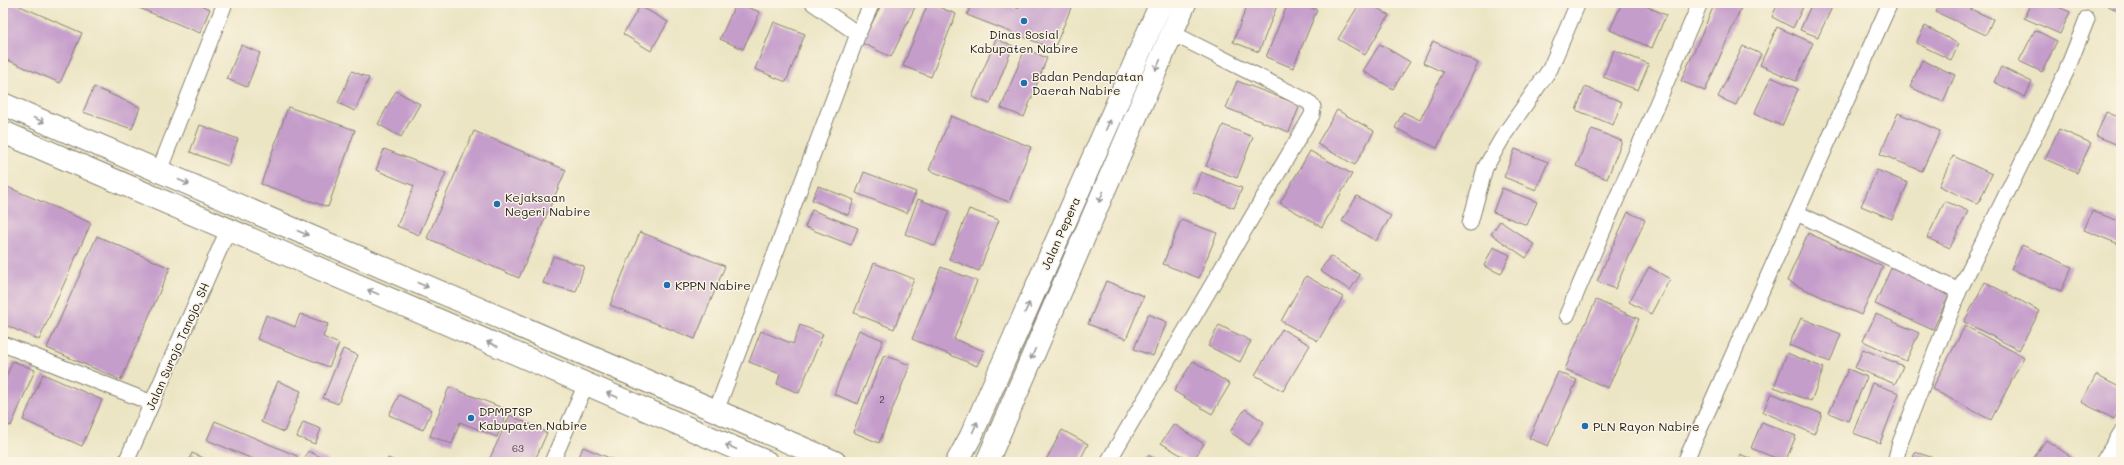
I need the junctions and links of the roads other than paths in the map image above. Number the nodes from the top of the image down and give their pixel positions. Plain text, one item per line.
1 (225, 3) edge
2 (813, 3) edge
3 (872, 3) edge
4 (1162, 3) edge
5 (1185, 3) edge
6 (1578, 3) edge
7 (1700, 3) edge
8 (1890, 3) edge
9 (2087, 19) dead end
10 (1172, 33) junction
11 (858, 34) junction
12 (3, 104) edge
13 (3, 132) edge
14 (79, 137) junction
15 (1094, 157) junction
16 (70, 161) junction
17 (1115, 165) junction
18 (159, 171) junction
19 (1797, 213) junction
20 (1470, 223) dead end
21 (228, 230) junction
22 (1959, 291) junction
23 (472, 306) junction
24 (1566, 315) dead end
25 (461, 330) junction
26 (3, 344) edge
27 (586, 384) junction
28 (152, 403) junction
29 (716, 411) junction
30 (2121, 433) edge
31 (126, 462) edge
32 (552, 462) edge
33 (767, 462) edge
34 (835, 462) edge
35 (957, 462) edge
36 (988, 462) edge
37 (1108, 462) edge
38 (1685, 462) edge
39 (1895, 462) edge
40 (2103, 462) edge

1 - 18 street
2 - 11 street
3 - 11 street
15 -> 4 main road, Jalan Pepera
5 - 10 main road, Jalan Pepera
6 - 20 street
7 - 24 street
8 - 19 street
9 - 22 street
10 -> 17 main road, Jalan Pepera
10 - 37 street
11 - 29 street
12 -> 14 main road
13 - 16 main road
14 - 16 main road
14 - 18 main road
15 - 17 main road
35 -> 15 main road, Jalan Pepera
16 - 21 main road
17 -> 36 main road, Jalan Pepera
18 -> 23 main road
19 - 22 street
19 - 38 street
25 -> 21 main road
21 - 28 street, Jalan Surojo Tanojo, SH
22 - 39 street
23 - 25 main road
23 - 29 main road
27 -> 25 main road
26 - 28 street
27 - 32 street
33 -> 27 main road
28 - 31 street, Jalan Surojo Tanojo, SH
29 - 34 main road
30 - 40 street

